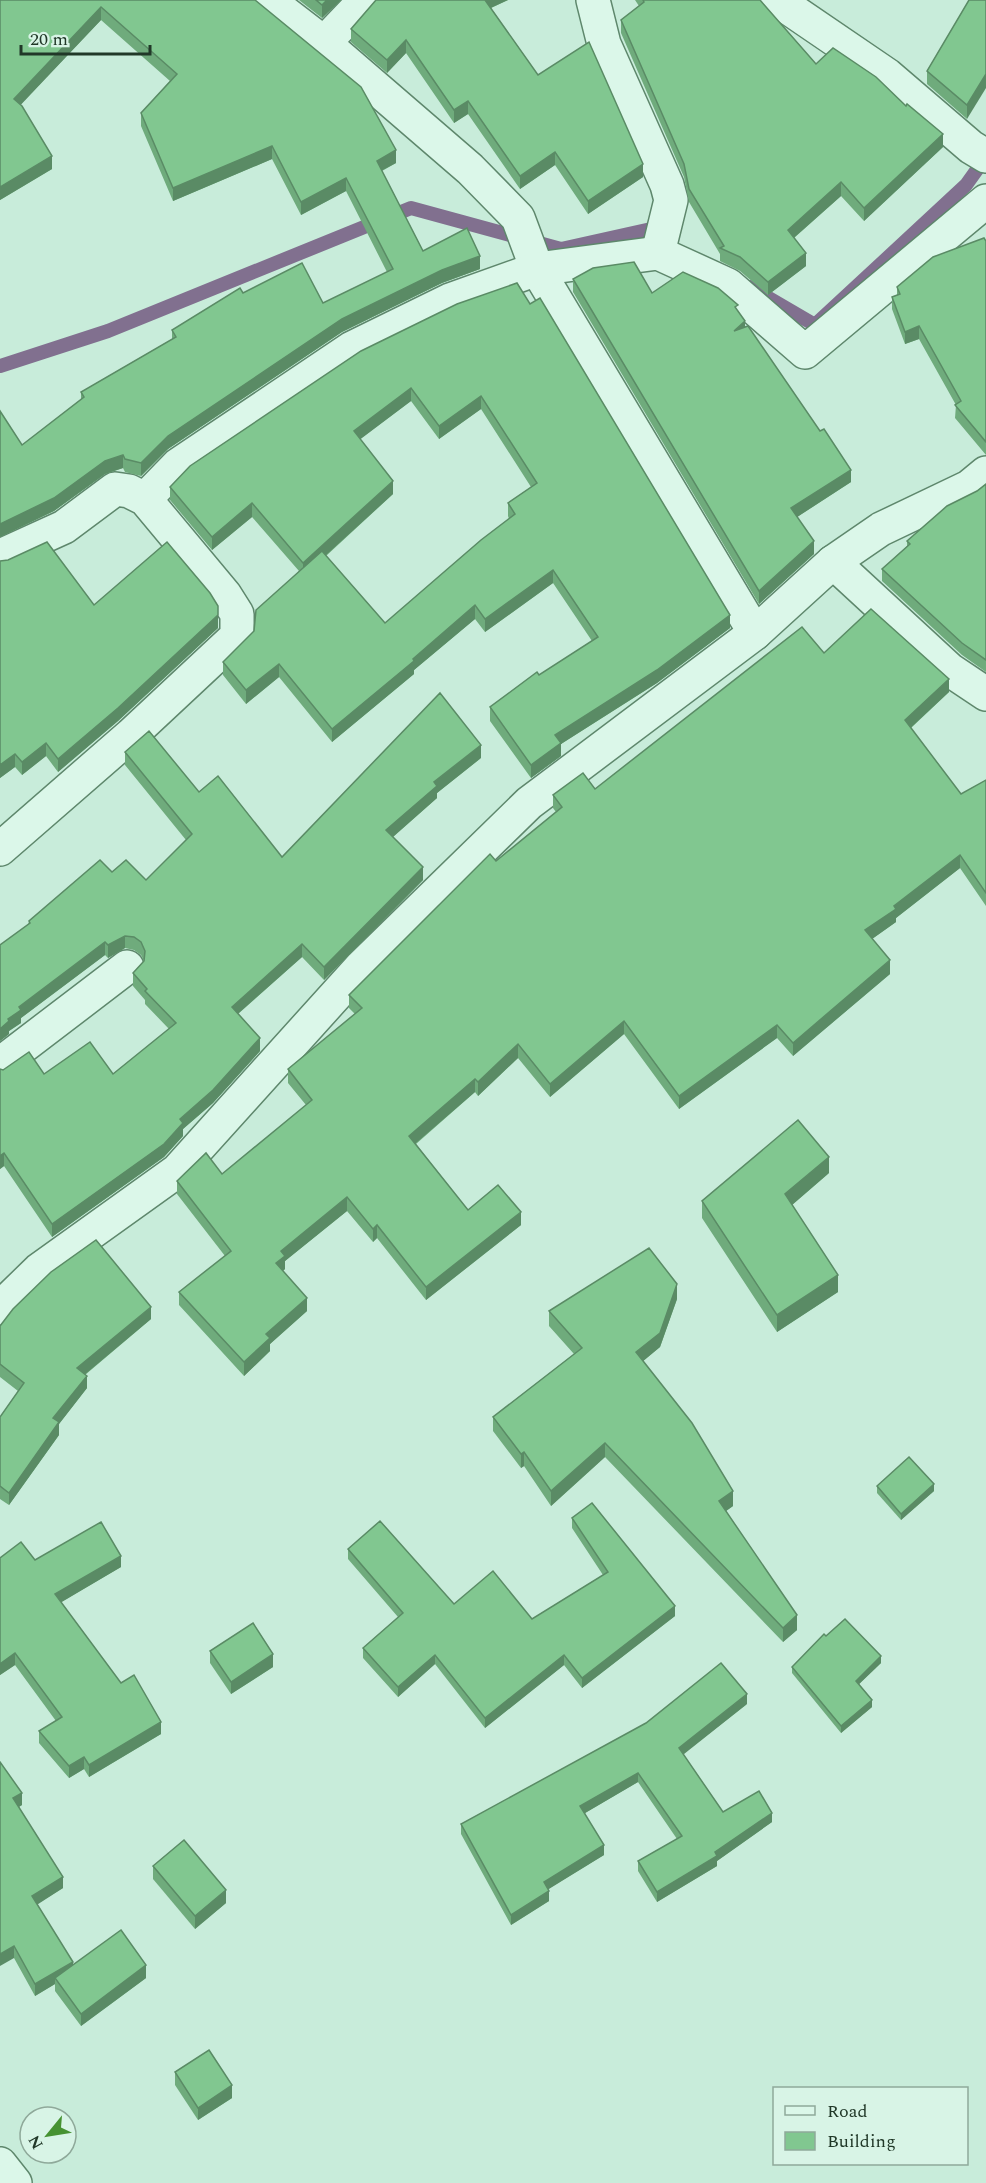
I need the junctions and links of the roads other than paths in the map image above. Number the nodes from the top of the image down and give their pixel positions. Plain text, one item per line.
1 (268, 0) edge
2 (364, 0) edge
3 (593, 0) edge
4 (777, 0) edge
5 (324, 43) junction
6 (979, 151) edge
7 (986, 201) edge
8 (658, 253) junction
9 (537, 269) junction
10 (980, 488) edge
11 (145, 499) junction
12 (0, 556) edge
13 (833, 562) junction
14 (756, 633) junction
15 (986, 694) edge
16 (0, 849) edge
17 (127, 967) dead end
18 (0, 1064) edge
19 (0, 1308) edge
20 (0, 2164) edge
21 (15, 2183) edge

1 - 5 street
2 - 5 street
3 - 8 street
4 - 6 street
5 - 9 street
7 - 8 street
8 - 9 street
9 - 11 street
9 - 14 street
10 - 13 street
11 - 12 street
11 - 16 street
13 - 14 street
13 - 15 street
14 - 19 street
17 - 18 street
20 - 21 street

